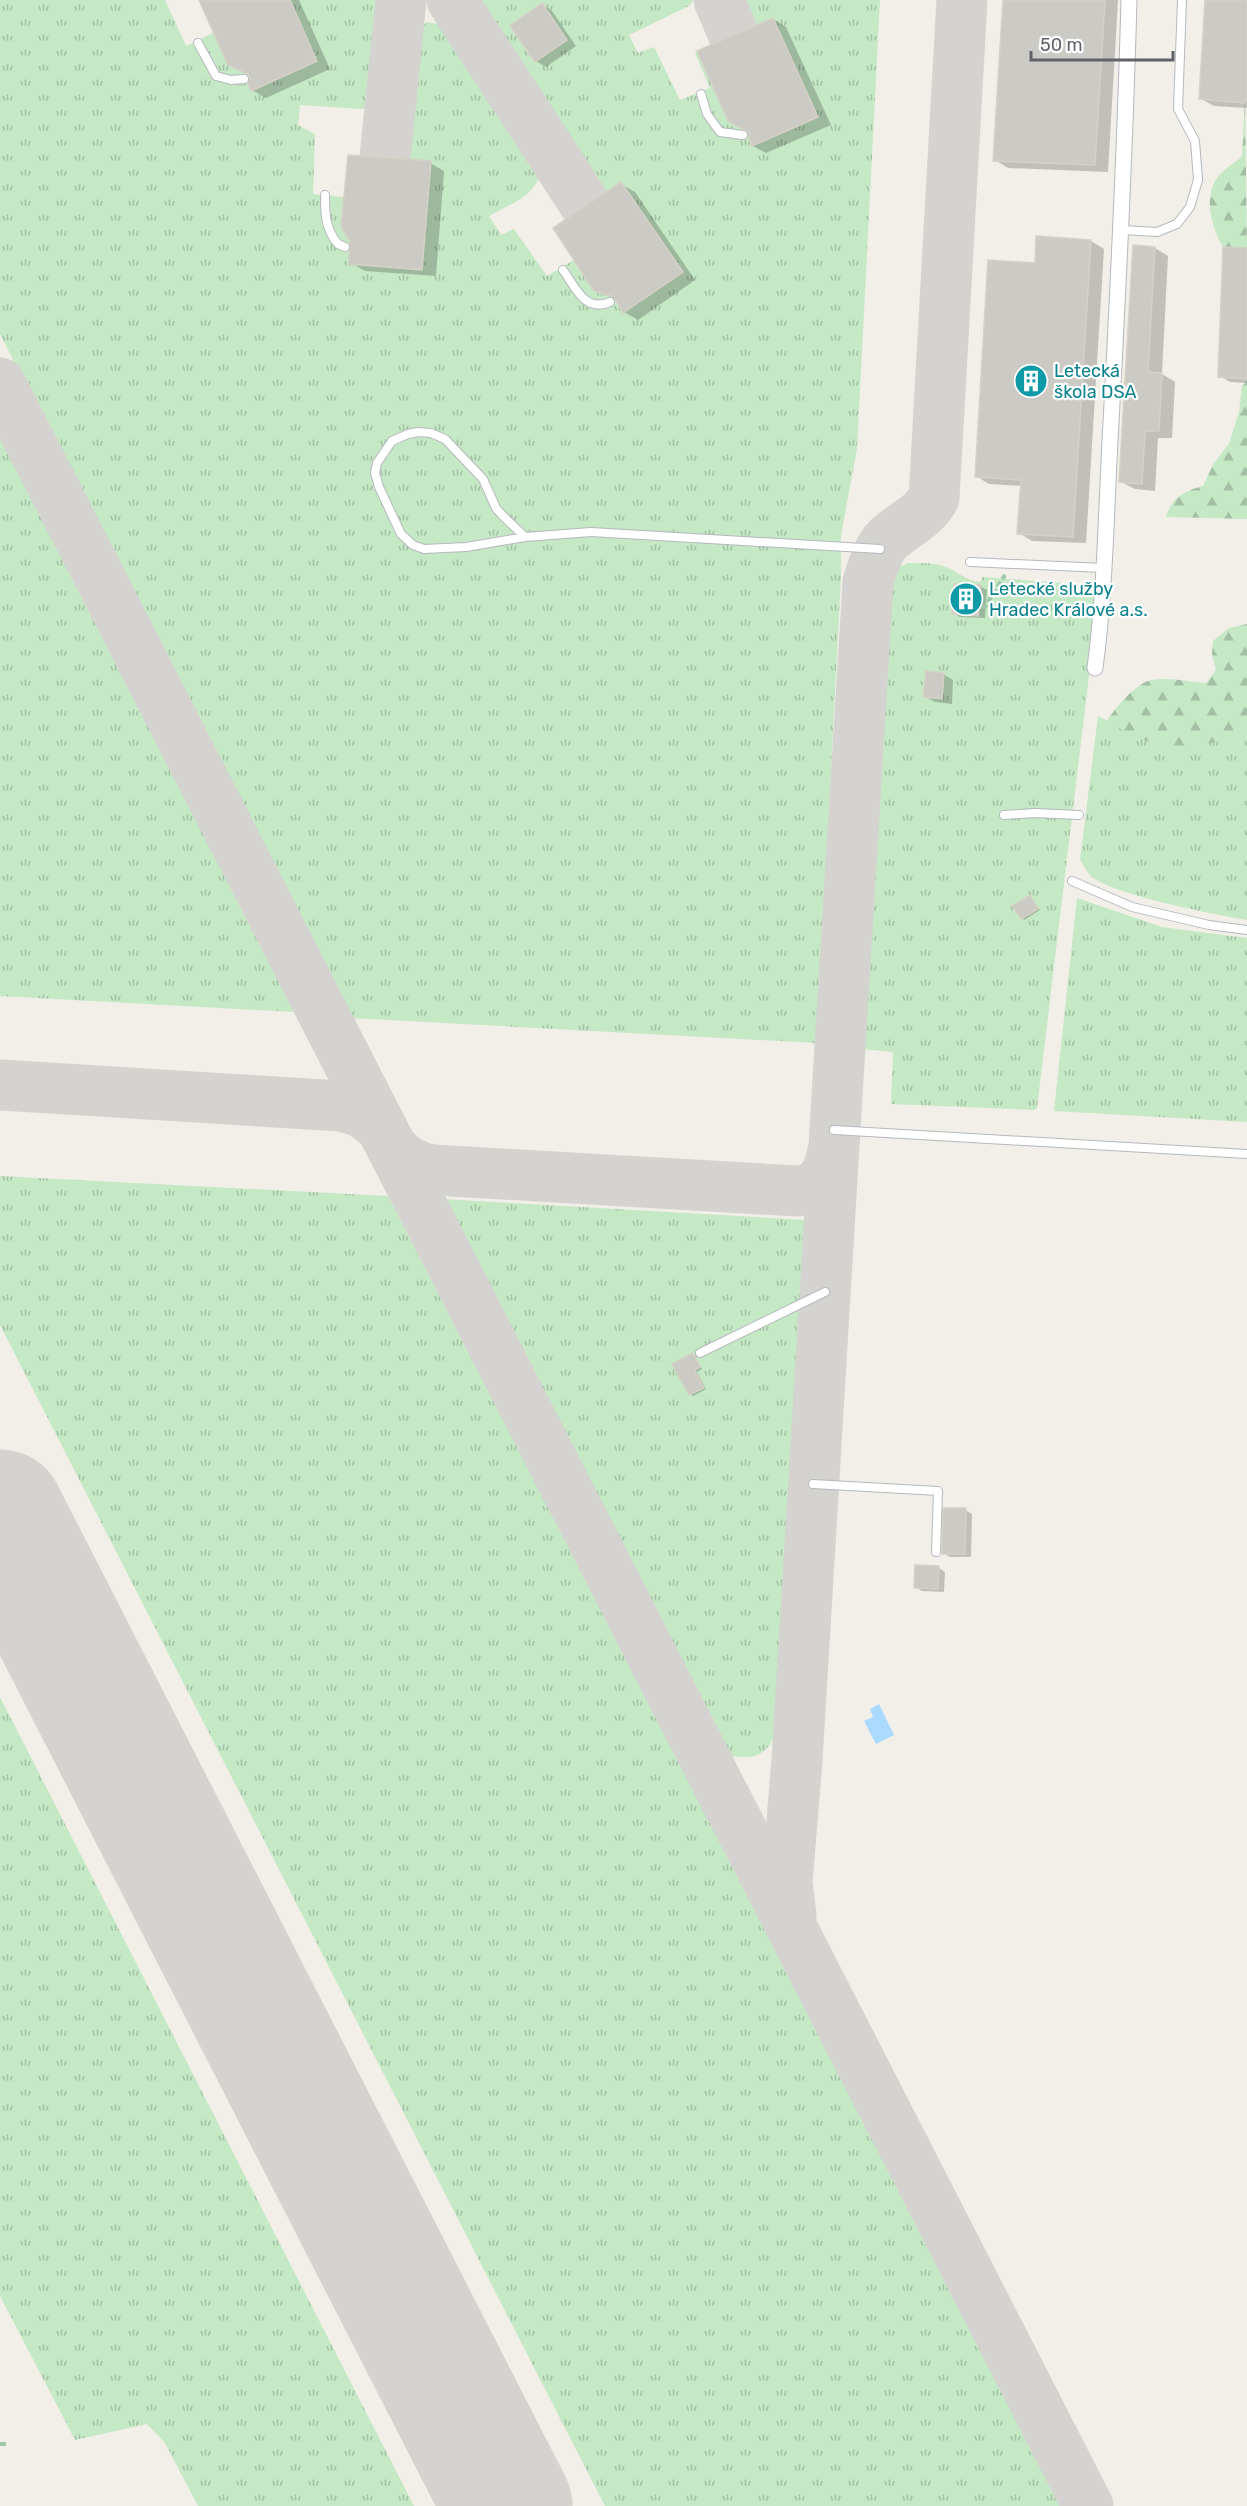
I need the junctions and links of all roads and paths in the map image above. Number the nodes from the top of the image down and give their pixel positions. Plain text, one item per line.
1 (1129, 0) edge
2 (1182, 0) edge
3 (198, 43) dead end
4 (244, 79) dead end
5 (701, 94) dead end
6 (743, 135) dead end
7 (325, 195) dead end
8 (1122, 230) junction
9 (345, 246) dead end
10 (563, 270) dead end
11 (610, 302) dead end
12 (525, 537) junction
13 (880, 549) dead end
14 (970, 562) dead end
15 (1012, 564) junction
16 (1104, 568) junction
17 (982, 608) dead end
18 (1095, 668) dead end
19 (1004, 815) dead end
20 (1079, 815) dead end
21 (1072, 881) dead end
22 (1247, 930) edge
23 (834, 1130) dead end
24 (1247, 1154) edge
25 (825, 1292) dead end
26 (700, 1353) dead end
27 (813, 1484) dead end
28 (936, 1552) dead end
29 (0, 2444) edge
30 (7, 2444) dead end

1 - 8 street
2 - 8 lane
3 - 4 lane
5 - 6 lane
7 - 9 lane
8 - 16 street
10 - 11 lane
12 - 12 lane
12 - 13 lane
14 - 15 lane
15 - 16 lane
15 - 17 path
16 - 18 street
19 - 20 lane
21 - 22 lane
23 - 24 lane
25 - 26 lane
27 - 28 lane
29 - 30 path

